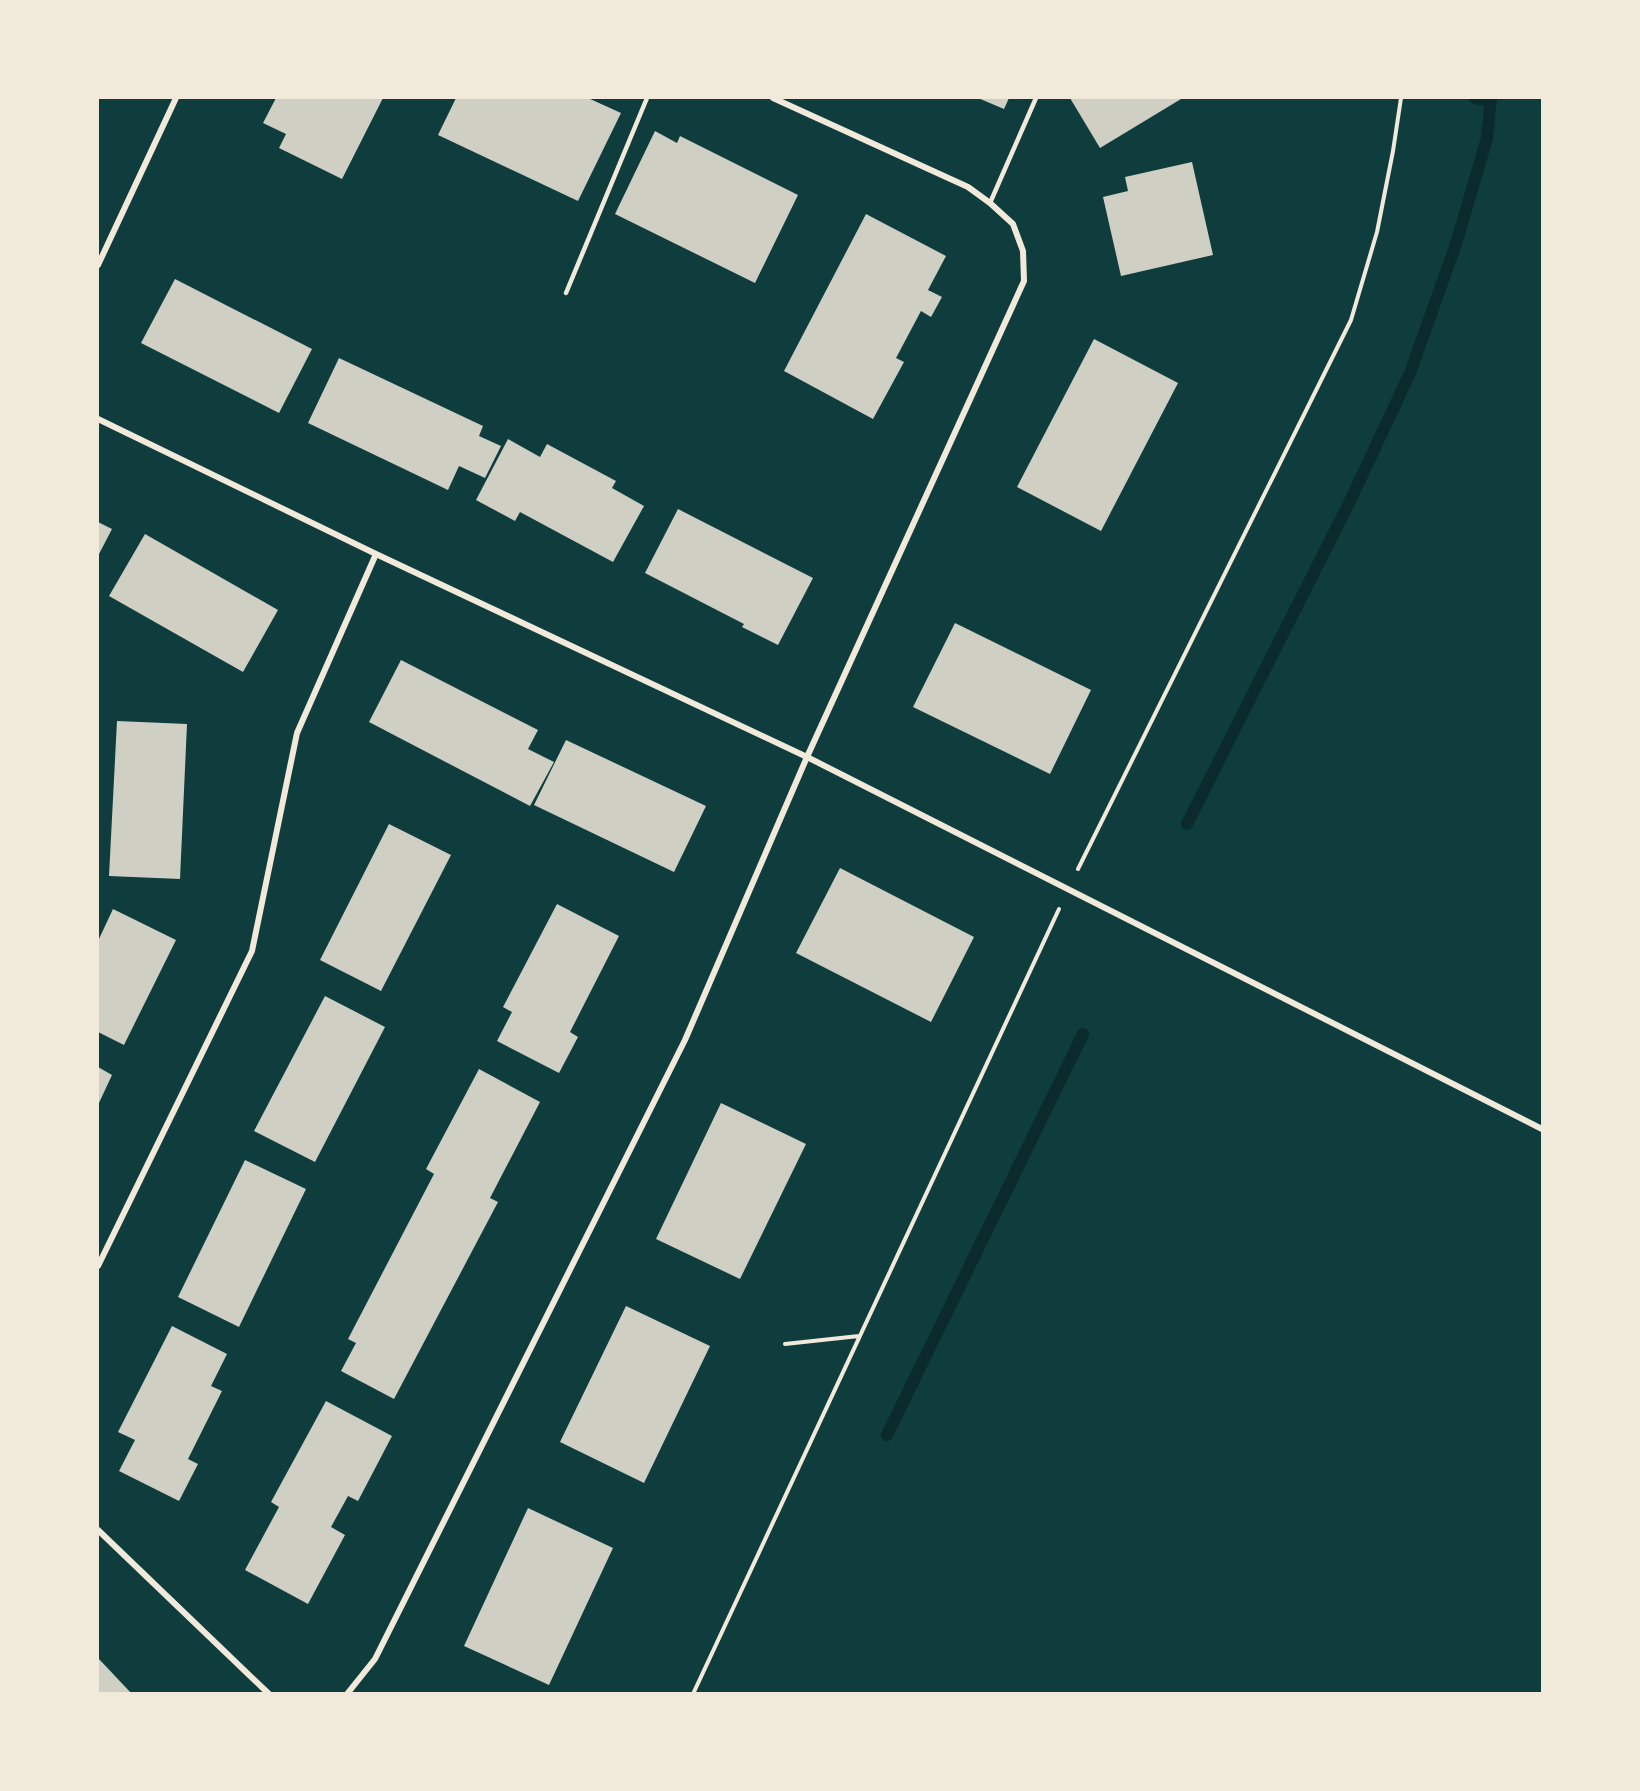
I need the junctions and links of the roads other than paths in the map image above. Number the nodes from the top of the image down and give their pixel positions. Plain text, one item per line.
1 (176, 98) edge
2 (647, 98) edge
3 (773, 98) edge
4 (1036, 98) edge
5 (990, 203) junction
6 (98, 265) edge
7 (566, 293) dead end
8 (98, 419) edge
9 (376, 554) junction
10 (807, 757) junction
11 (1542, 1129) edge
12 (98, 1266) edge
13 (98, 1530) edge
14 (269, 1694) edge
15 (347, 1694) edge

1 - 6 street
2 - 7 lane
3 - 5 street
4 - 5 lane
5 - 10 street
8 - 9 street
9 - 10 street
9 - 12 street
10 - 11 street
10 - 15 street
13 - 14 street

